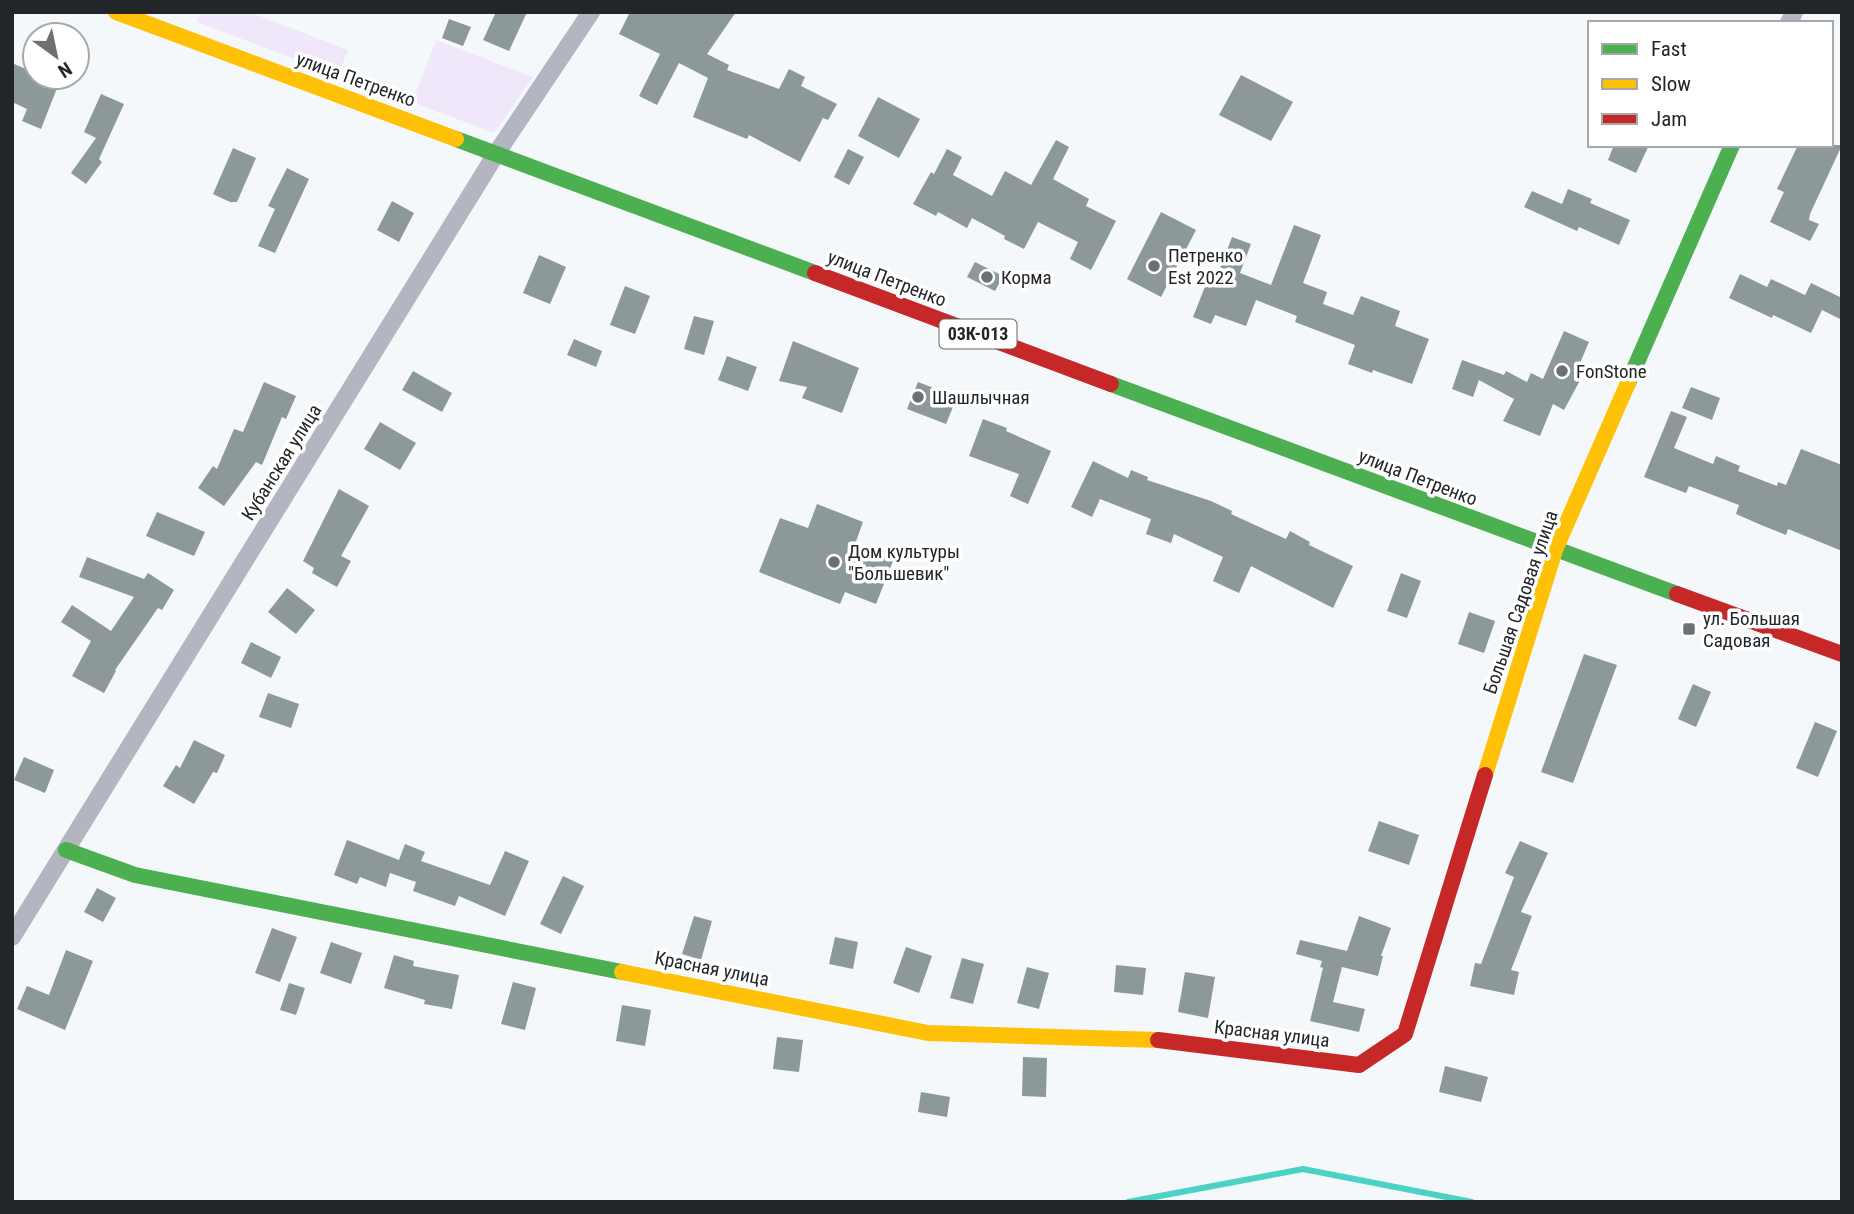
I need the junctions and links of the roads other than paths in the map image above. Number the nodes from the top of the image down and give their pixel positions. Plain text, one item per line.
1 (116, 12) edge
2 (591, 12) edge
3 (1731, 147) edge
4 (496, 154) junction
5 (1555, 550) junction
6 (1842, 654) edge
7 (66, 850) junction
8 (12, 937) edge
9 (1359, 1065) joint

1 - 4 street, улица Петренко / 03К-013
2 - 4 street, Кубанская улица
3 - 5 street, Большая Садовая улица
4 - 5 street, улица Петренко / 03К-013
4 - 7 street, Кубанская улица
5 - 6 street, улица Петренко / 03К-013
5 - 9 street, Большая Садовая улица
7 - 8 street, Кубанская улица
7 - 9 street, Красная улица

